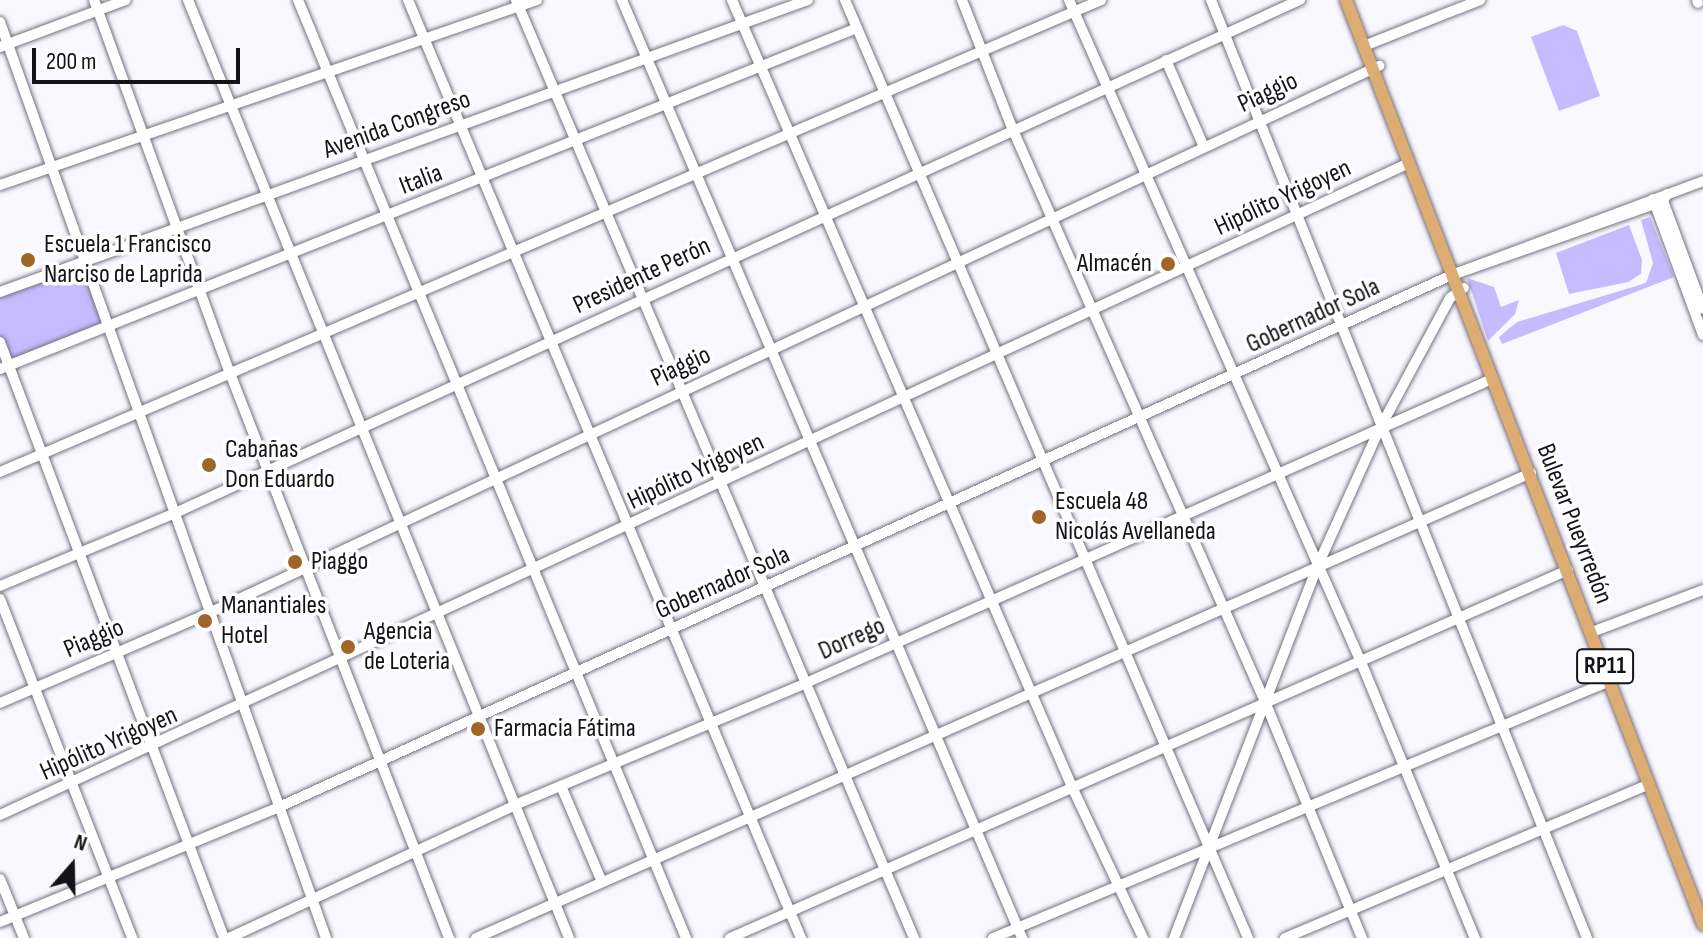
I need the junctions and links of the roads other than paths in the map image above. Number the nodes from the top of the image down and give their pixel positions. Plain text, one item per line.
1 (126, 0) edge
2 (188, 0) edge
3 (298, 0) edge
4 (408, 0) edge
5 (537, 0) edge
6 (622, 0) edge
7 (732, 0) edge
8 (808, 0) edge
9 (845, 0) edge
10 (962, 0) edge
11 (1069, 0) edge
12 (1101, 0) edge
13 (1211, 0) edge
14 (1300, 0) edge
15 (1346, 0) edge
16 (1353, 0) edge
17 (1480, 0) edge
18 (517, 3) edge
19 (96, 5) edge
20 (1074, 11) junction
21 (0, 22) edge
22 (743, 24) junction
23 (857, 28) junction
24 (1225, 34) junction
25 (424, 40) junction
26 (1367, 45) junction
27 (4, 46) edge
28 (982, 51) junction
29 (646, 59) junction
30 (1166, 60) junction
31 (761, 67) junction
32 (1376, 67) junction
33 (327, 74) junction
34 (1107, 88) junction
35 (554, 92) junction
36 (885, 93) junction
37 (233, 105) junction
38 (667, 106) junction
39 (1259, 121) junction
40 (460, 126) junction
41 (1013, 130) junction
42 (790, 132) junction
43 (143, 135) junction
44 (576, 143) junction
45 (1204, 147) junction
46 (364, 161) junction
47 (1409, 163) junction
48 (51, 166) junction
49 (919, 173) junction
50 (696, 174) junction
51 (1144, 175) junction
52 (482, 180) junction
53 (1703, 181) edge
54 (0, 185) edge
55 (269, 195) junction
56 (1660, 198) junction
57 (604, 209) junction
58 (1297, 215) junction
59 (826, 216) junction
60 (388, 217) junction
61 (1051, 218) junction
62 (177, 228) junction
63 (511, 251) junction
64 (292, 254) junction
65 (733, 258) junction
66 (84, 262) junction
67 (958, 262) junction
68 (1683, 268) junction
69 (1185, 269) junction
70 (1458, 280) junction
71 (200, 290) junction
72 (419, 291) junction
73 (0, 292) edge
74 (642, 300) junction
75 (865, 305) junction
76 (1703, 309) edge
77 (1093, 311) junction
78 (106, 327) junction
79 (1340, 329) junction
80 (323, 333) junction
81 (1703, 335) edge
82 (0, 342) edge
83 (549, 344) junction
84 (771, 349) junction
85 (998, 355) junction
86 (4, 367) edge
87 (230, 373) junction
88 (1234, 377) junction
89 (1492, 379) junction
90 (458, 385) junction
91 (679, 392) junction
92 (906, 398) junction
93 (1506, 408) junction
94 (137, 414) junction
95 (1141, 419) junction
96 (1380, 428) junction
97 (361, 429) junction
98 (588, 435) junction
99 (810, 443) junction
100 (43, 454) junction
101 (1044, 462) junction
102 (269, 470) junction
103 (0, 472) edge
104 (1277, 473) junction
105 (1531, 473) junction
106 (496, 478) junction
107 (719, 485) junction
108 (952, 504) junction
109 (173, 514) junction
110 (1183, 515) junction
111 (399, 523) junction
112 (1417, 524) junction
113 (628, 528) junction
114 (855, 548) junction
115 (82, 552) junction
116 (1086, 559) junction
117 (1318, 565) junction
118 (307, 567) junction
119 (1568, 570) junction
120 (535, 571) junction
121 (0, 586) edge
122 (764, 588) junction
123 (1703, 590) edge
124 (993, 598) junction
125 (0, 599) edge
126 (1224, 607) junction
127 (209, 613) junction
128 (438, 616) junction
129 (1457, 619) junction
130 (671, 630) junction
131 (1592, 632) junction
132 (896, 643) junction
133 (1126, 650) junction
134 (119, 652) junction
135 (342, 661) junction
136 (1361, 662) junction
137 (577, 673) junction
138 (1610, 681) junction
139 (806, 683) junction
140 (35, 688) junction
141 (1032, 692) junction
142 (0, 703) edge
143 (1266, 704) junction
144 (243, 707) junction
145 (479, 717) junction
146 (711, 723) junction
147 (1500, 725) junction
148 (936, 734) junction
149 (1167, 748) junction
150 (153, 749) junction
151 (380, 761) junction
152 (614, 764) junction
153 (1401, 765) junction
154 (846, 774) junction
155 (1649, 784) junction
156 (73, 786) junction
157 (561, 786) junction
158 (1073, 789) junction
159 (515, 805) junction
160 (1308, 805) junction
161 (279, 807) junction
162 (0, 815) edge
163 (751, 816) junction
164 (1542, 829) junction
165 (977, 830) junction
166 (189, 843) junction
167 (1211, 845) junction
168 (415, 852) junction
169 (653, 859) junction
170 (885, 870) junction
171 (1446, 870) junction
172 (108, 876) junction
173 (0, 879) edge
174 (602, 882) junction
175 (1119, 885) junction
176 (312, 899) junction
177 (555, 903) junction
178 (1351, 910) junction
179 (790, 912) junction
180 (15, 916) junction
181 (0, 922) edge
182 (1703, 924) edge
183 (1020, 933) edge
184 (1583, 937) edge
185 (24, 938) edge
186 (132, 938) edge
187 (226, 938) edge
188 (326, 938) edge
189 (449, 938) edge
190 (476, 938) edge
191 (569, 938) edge
192 (686, 938) edge
193 (730, 938) edge
194 (801, 938) edge
195 (914, 938) edge
196 (993, 938) edge
197 (1143, 938) edge
198 (1174, 938) edge
199 (1248, 938) edge
200 (1285, 938) edge
201 (1362, 938) edge
202 (1475, 938) edge

1 - 19 street
2 - 37 street
3 - 33 street
4 - 25 street
5 - 18 street
6 - 29 street
7 - 22 street
8 - 22 street, Avenida Congreso
9 - 23 street
10 - 28 street
11 - 20 street
12 - 20 street
13 - 24 street
14 - 24 street, Presidente Perón
15 - 26 main road, Bulevar Pueyrredón / RP11
16 - 26 main road, Bulevar Pueyrredón / RP11
17 - 26 street
18 - 25 street
18 - 35 street
19 - 27 street
19 - 43 street
20 - 28 street
20 - 34 street
21 - 27 street
22 - 29 street, Avenida Congreso
22 - 31 street
23 - 31 street, Italia
23 - 36 street
24 - 30 street, Presidente Perón
24 - 39 street
25 - 33 street
25 - 40 street
26 - 32 main road, Bulevar Pueyrredón / RP11
27 - 48 street
28 - 36 street
28 - 41 street
29 - 35 street, Avenida Congreso
29 - 38 street
30 - 34 street, Presidente Perón
30 - 45 street
31 - 38 street, Italia
31 - 42 street
32 - 39 street, Piaggio
32 - 47 main road, Bulevar Pueyrredón / RP11
32 - 70 main road, Bulevar Pueyrredón / RP11
33 - 37 street
33 - 46 street
34 - 41 street, Presidente Perón
34 - 51 street
35 - 40 street, Avenida Congreso
35 - 44 street
36 - 42 street
36 - 49 street
37 - 43 street
37 - 55 street
38 - 44 street, Italia
38 - 50 street
39 - 45 street, Piaggio
39 - 58 street
40 - 46 street, Avenida Congreso
40 - 52 street
41 - 49 street, Presidente Perón
41 - 61 street
42 - 50 street
42 - 59 street
43 - 48 street
43 - 62 street
44 - 52 street, Italia
44 - 57 street
45 - 51 street, Piaggio
46 - 55 street, Avenida Congreso
46 - 60 street
47 - 58 street, Hipólito Yrigoyen
47 - 70 main road, Bulevar Pueyrredón / RP11
48 - 54 street
48 - 66 street
49 - 59 street, Presidente Perón
49 - 67 street
50 - 57 street
50 - 65 street
51 - 61 street, Piaggio
51 - 69 street
52 - 60 street, Italia
52 - 63 street
53 - 56 street, Gobernador Sola
55 - 62 street, Avenida Congreso
55 - 64 street
56 - 68 street
56 - 70 street, Gobernador Sola
57 - 63 street
57 - 74 street
58 - 69 street, Hipólito Yrigoyen
58 - 79 street
59 - 65 street, Presidente Perón
59 - 75 street
60 - 64 street, Italia
60 - 72 street
61 - 67 street, Piaggio
61 - 77 street
62 - 66 street, Avenida Congreso
62 - 71 street
63 - 72 street
63 - 83 street
64 - 71 street, Italia
64 - 80 street
65 - 74 street, Presidente Perón
65 - 84 street
66 - 73 street, Avenida Congreso
66 - 78 street
67 - 75 street, Piaggio
67 - 85 street
68 - 76 street
68 - 81 street
69 - 77 street, Hipólito Yrigoyen
69 - 88 street
70 - 79 street, Gobernador Sola
70 - 89 main road, Bulevar Pueyrredón / RP11
70 - 93 main road, Bulevar Pueyrredón / RP11
70 - 96 street
71 - 78 street, Italia
71 - 87 street
72 - 80 street
72 - 90 street
74 - 83 street, Presidente Perón
74 - 91 street
75 - 84 street, Piaggio
75 - 92 street
77 - 85 street, Hipólito Yrigoyen
77 - 95 street
78 - 86 street, Italia
78 - 94 street
79 - 88 street, Gobernador Sola
79 - 96 street
80 - 87 street
80 - 97 street
82 - 86 street
83 - 90 street, Presidente Perón
83 - 98 street
84 - 91 street, Piaggio
84 - 99 street
85 - 92 street, Hipólito Yrigoyen
85 - 101 street
86 - 100 street
87 - 94 street
87 - 102 street
88 - 95 street, Gobernador Sola
88 - 104 street
89 - 93 main road, Bulevar Pueyrredón / RP11
89 - 96 street, Dorrego
90 - 97 street, Presidente Perón
90 - 106 street
91 - 98 street, Piaggio
91 - 107 street
92 - 99 street, Hipólito Yrigoyen
92 - 108 street
93 - 105 main road, Bulevar Pueyrredón / RP11
94 - 100 street
94 - 109 street
95 - 101 street, Gobernador Sola
95 - 110 street
96 - 104 street, Dorrego
96 - 112 street
96 - 117 street
97 - 102 street, Presidente Perón
97 - 111 street
98 - 106 street, Piaggio
98 - 113 street
99 - 107 street, Hipólito Yrigoyen
99 - 114 street
100 - 103 street
100 - 115 street
101 - 108 street, Gobernador Sola
101 - 116 street
102 - 109 street, Presidente Perón
102 - 118 street
104 - 110 street, Dorrego
104 - 117 street
105 - 112 street
105 - 119 main road, Bulevar Pueyrredón / RP11
106 - 111 street, Piaggio
106 - 120 street
107 - 113 street, Hipólito Yrigoyen
107 - 122 street
108 - 114 street, Gobernador Sola
108 - 124 street
109 - 115 street, Presidente Perón
109 - 127 street
110 - 116 street, Dorrego
110 - 126 street
111 - 118 street, Piaggio
111 - 128 street
112 - 117 street
112 - 129 street
113 - 120 street, Hipólito Yrigoyen
113 - 130 street
114 - 122 street, Gobernador Sola
114 - 132 street
115 - 121 street, Presidente Perón
115 - 134 street
116 - 124 street, Dorrego
116 - 133 street
117 - 126 street
117 - 136 street
117 - 143 street
118 - 127 street, Piaggio
118 - 135 street
119 - 129 street
119 - 131 main road, Bulevar Pueyrredón / RP11
120 - 128 street, Hipólito Yrigoyen
120 - 137 street
122 - 130 street, Gobernador Sola
122 - 139 street
123 - 131 street
124 - 132 street, Dorrego
124 - 141 street
125 - 140 street
126 - 133 street
126 - 143 street
127 - 134 street, Piaggio
127 - 144 street
128 - 135 street, Hipólito Yrigoyen
128 - 145 street
129 - 136 street
129 - 147 street
130 - 137 street, Gobernador Sola
130 - 146 street
131 - 138 main road, Bulevar Pueyrredón / RP11
132 - 139 street, Dorrego
132 - 148 street
133 - 141 street
133 - 149 street
134 - 140 street, Piaggio
134 - 150 street
135 - 144 street, Hipólito Yrigoyen
135 - 151 street
136 - 143 street
136 - 153 street
137 - 145 street, Gobernador Sola
137 - 152 street
138 - 147 street
138 - 155 main road, Bulevar Pueyrredón / RP11
139 - 146 street, Dorrego
139 - 154 street
140 - 142 street, Piaggio
140 - 156 street
141 - 148 street
141 - 158 street
143 - 149 street
143 - 160 street
143 - 167 street
144 - 150 street, Hipólito Yrigoyen
144 - 161 street
145 - 151 street, Gobernador Sola
145 - 159 street
146 - 152 street, Dorrego
146 - 163 street
147 - 153 street
147 - 164 street
148 - 154 street
148 - 165 street
149 - 158 street
149 - 167 street
150 - 156 street, Hipólito Yrigoyen
150 - 166 street
151 - 161 street, Gobernador Sola
151 - 168 street
152 - 157 street, Dorrego
152 - 169 street
153 - 160 street
153 - 171 street
154 - 163 street
154 - 170 street
155 - 164 street
155 - 182 main road, Bulevar Pueyrredón / RP11
156 - 162 street, Hipólito Yrigoyen
156 - 172 street
157 - 159 street, Dorrego
157 - 174 street
158 - 165 street
158 - 175 street
159 - 168 street, Dorrego
159 - 177 street
160 - 167 street
160 - 178 street
161 - 166 street, Gobernador Sola
161 - 176 street
163 - 169 street
163 - 179 street
164 - 171 street
164 - 184 street
165 - 170 street
165 - 183 street
166 - 172 street, Gobernador Sola
166 - 187 street
167 - 175 street
167 - 198 street
167 - 199 street
168 - 176 street, Dorrego
168 - 189 street
169 - 174 street
169 - 192 street
170 - 179 street
170 - 195 street
171 - 178 street
171 - 202 street
172 - 180 street, Gobernador Sola
172 - 186 street
173 - 180 street
174 - 177 street
175 - 183 street
175 - 197 street
176 - 187 street, Dorrego
176 - 188 street
177 - 190 street
177 - 191 street
178 - 200 street
178 - 201 street
179 - 193 street
179 - 194 street
180 - 181 street, Gobernador Sola
180 - 185 street
183 - 196 street

